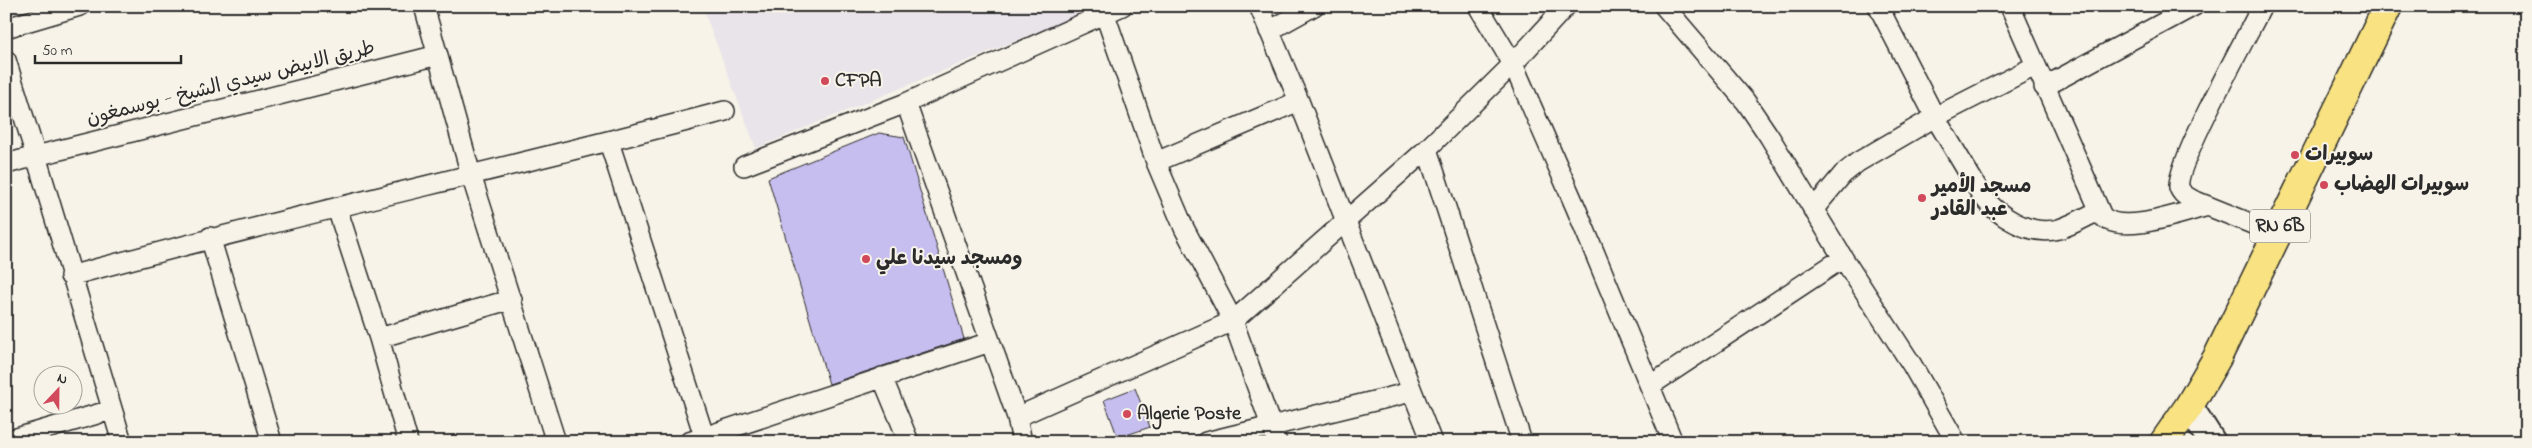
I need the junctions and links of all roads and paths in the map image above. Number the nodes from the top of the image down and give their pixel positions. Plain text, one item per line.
1 (80, 6) edge
2 (424, 6) edge
3 (1122, 6) edge
4 (1259, 6) edge
5 (1314, 6) edge
6 (1478, 6) edge
7 (1566, 6) edge
8 (1664, 6) edge
9 (1878, 6) edge
10 (2010, 6) edge
11 (2194, 6) edge
12 (2262, 6) edge
13 (2388, 6) edge
14 (1103, 9) edge
15 (2164, 13) edge
16 (6, 28) edge
17 (1269, 30) junction
18 (438, 55) junction
19 (6, 60) edge
20 (1513, 64) junction
21 (2035, 66) junction
22 (2044, 87) junction
23 (1299, 101) junction
24 (906, 103) junction
25 (725, 111) dead end
26 (1935, 117) junction
27 (609, 142) junction
28 (1427, 149) junction
29 (36, 156) junction
30 (1156, 162) junction
31 (6, 164) edge
32 (744, 166) dead end
33 (470, 175) junction
34 (2208, 206) junction
35 (337, 208) junction
36 (1813, 210) junction
37 (2098, 211) junction
38 (1346, 223) junction
39 (2276, 234) junction
40 (210, 237) junction
41 (1843, 258) junction
42 (70, 276) junction
43 (512, 299) junction
44 (1234, 321) junction
45 (379, 338) junction
46 (990, 342) junction
47 (882, 377) junction
48 (1651, 385) junction
49 (1412, 392) junction
50 (2189, 406) junction
51 (111, 410) junction
52 (1017, 417) junction
53 (1274, 433) edge
54 (700, 440) edge
55 (6, 441) edge
56 (122, 442) edge
57 (272, 442) edge
58 (408, 442) edge
59 (556, 442) edge
60 (909, 442) edge
61 (1022, 442) edge
62 (1206, 442) edge
63 (1432, 442) edge
64 (1522, 442) edge
65 (1673, 442) edge
66 (1956, 442) edge
67 (2164, 442) edge
68 (2212, 442) edge

1 - 16 street
2 - 18 street
3 - 14 street
4 - 17 street
5 - 17 street
6 - 20 street
7 - 20 street
8 - 36 street
9 - 26 street
10 - 21 street
11 - 15 street
12 - 34 street
13 - 39 main road, RN 6B
14 - 24 street
14 - 30 street
15 - 22 street
17 - 23 street
18 - 29 street, طريق الابيض سيدي الشيخ - بوسمغون
18 - 33 street
19 - 29 street
20 - 28 street
20 - 48 street
21 - 22 street
21 - 26 street
22 - 37 street
23 - 30 street
23 - 38 street
24 - 32 street
24 - 46 street
25 - 27 street
26 - 36 street
26 - 37 street
27 - 33 street
27 - 54 street
28 - 38 street
28 - 64 street
29 - 31 street, طريق الابيض سيدي الشيخ - بوسمغون
29 - 42 street
30 - 44 street
33 - 35 street
33 - 43 street
34 - 37 street
34 - 39 street
35 - 40 street
35 - 45 street
36 - 41 street
38 - 44 street
38 - 49 street
39 - 50 main road, RN 6B
40 - 42 street
40 - 57 street
41 - 48 street
41 - 66 street
42 - 51 street
43 - 45 street
43 - 59 street
44 - 52 street
44 - 53 street
45 - 58 street
46 - 47 street
46 - 52 street
47 - 54 street
47 - 60 street
48 - 65 street
49 - 53 street
49 - 63 street
50 - 67 main road, RN 6B
50 - 68 street
51 - 55 street
51 - 56 street
52 - 61 street
53 - 62 street

